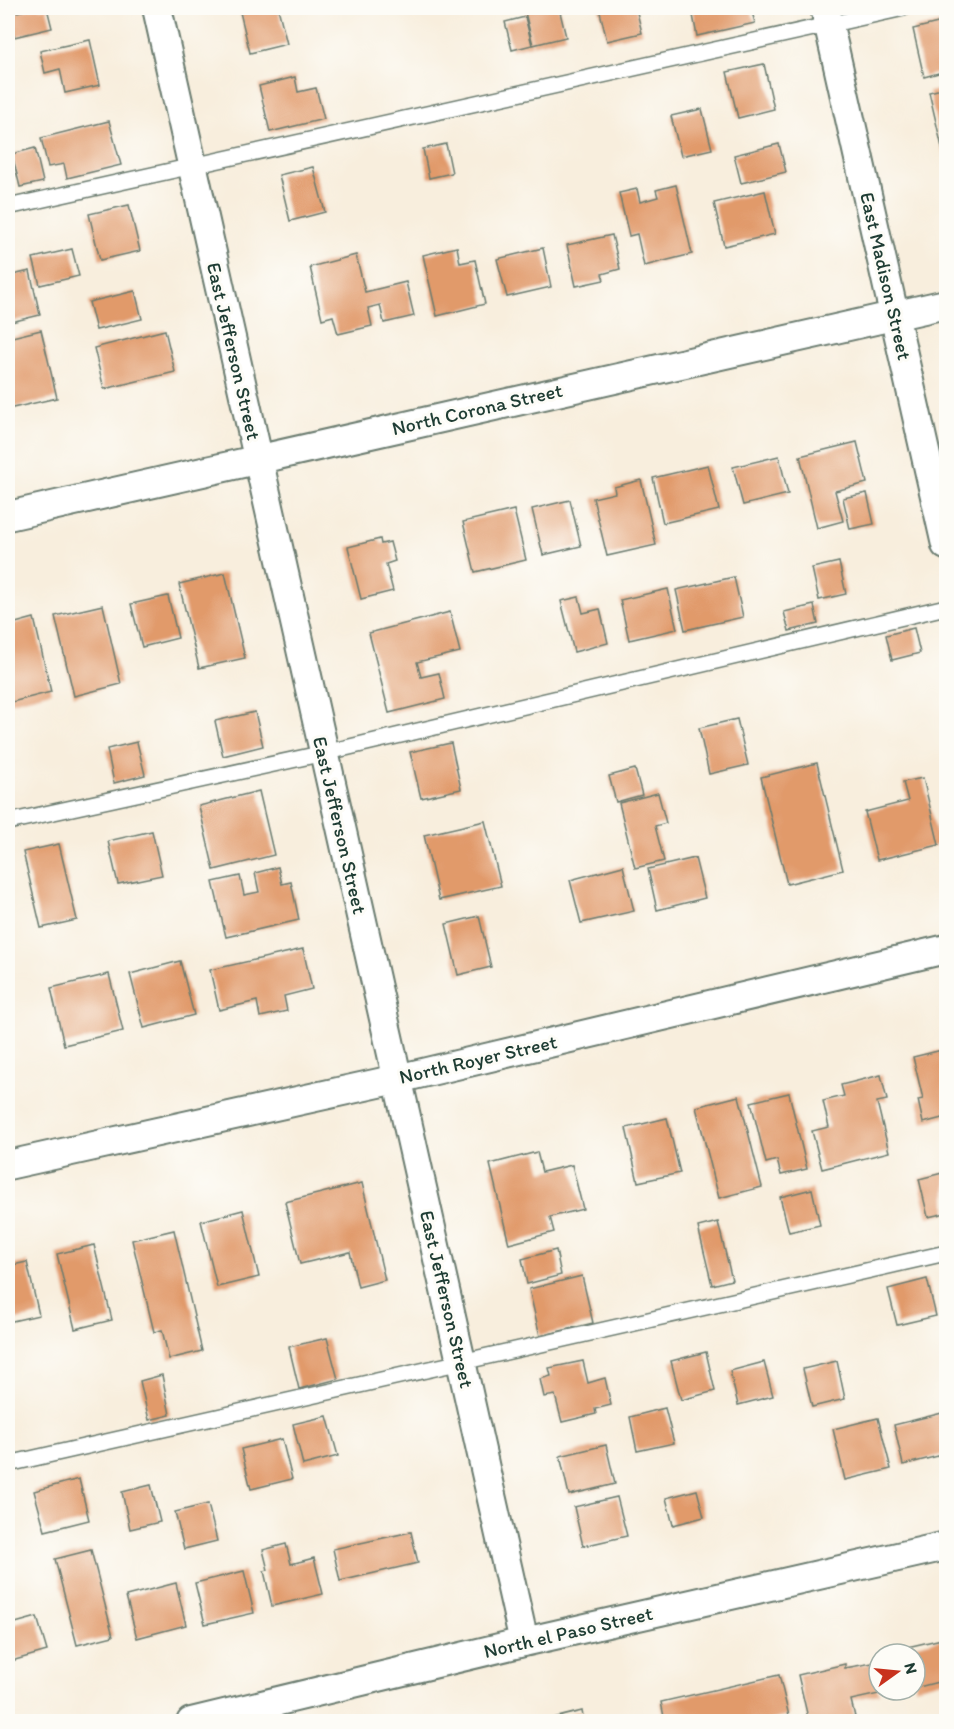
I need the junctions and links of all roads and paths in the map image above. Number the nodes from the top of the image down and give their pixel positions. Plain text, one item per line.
1 (158, 8) edge
2 (904, 8) edge
3 (827, 16) edge
4 (193, 166) junction
5 (8, 207) edge
6 (946, 304) edge
7 (895, 315) junction
8 (258, 458) junction
9 (8, 516) edge
10 (946, 545) edge
11 (946, 607) edge
12 (324, 753) junction
13 (8, 822) edge
14 (946, 949) edge
15 (397, 1078) junction
16 (8, 1165) edge
17 (946, 1253) edge
18 (461, 1361) junction
19 (8, 1464) edge
20 (946, 1546) edge
21 (524, 1642) junction
22 (191, 1722) edge

1 - 4 street, East Jefferson Street
2 - 3 lane
3 - 4 lane
3 - 7 street, East Madison Street
4 - 5 lane
4 - 8 street, East Jefferson Street
6 - 7 street, North Corona Street
7 - 8 street, North Corona Street
7 - 10 street, East Madison Street
8 - 9 street, North Corona Street
8 - 12 street, East Jefferson Street
11 - 12 lane
12 - 13 lane
12 - 15 street, East Jefferson Street
14 - 15 street, North Royer Street
15 - 16 street, North Royer Street
15 - 18 street, East Jefferson Street
17 - 18 lane
18 - 19 lane
18 - 21 street, East Jefferson Street
20 - 21 street, North el Paso Street
21 - 22 street, North el Paso Street

